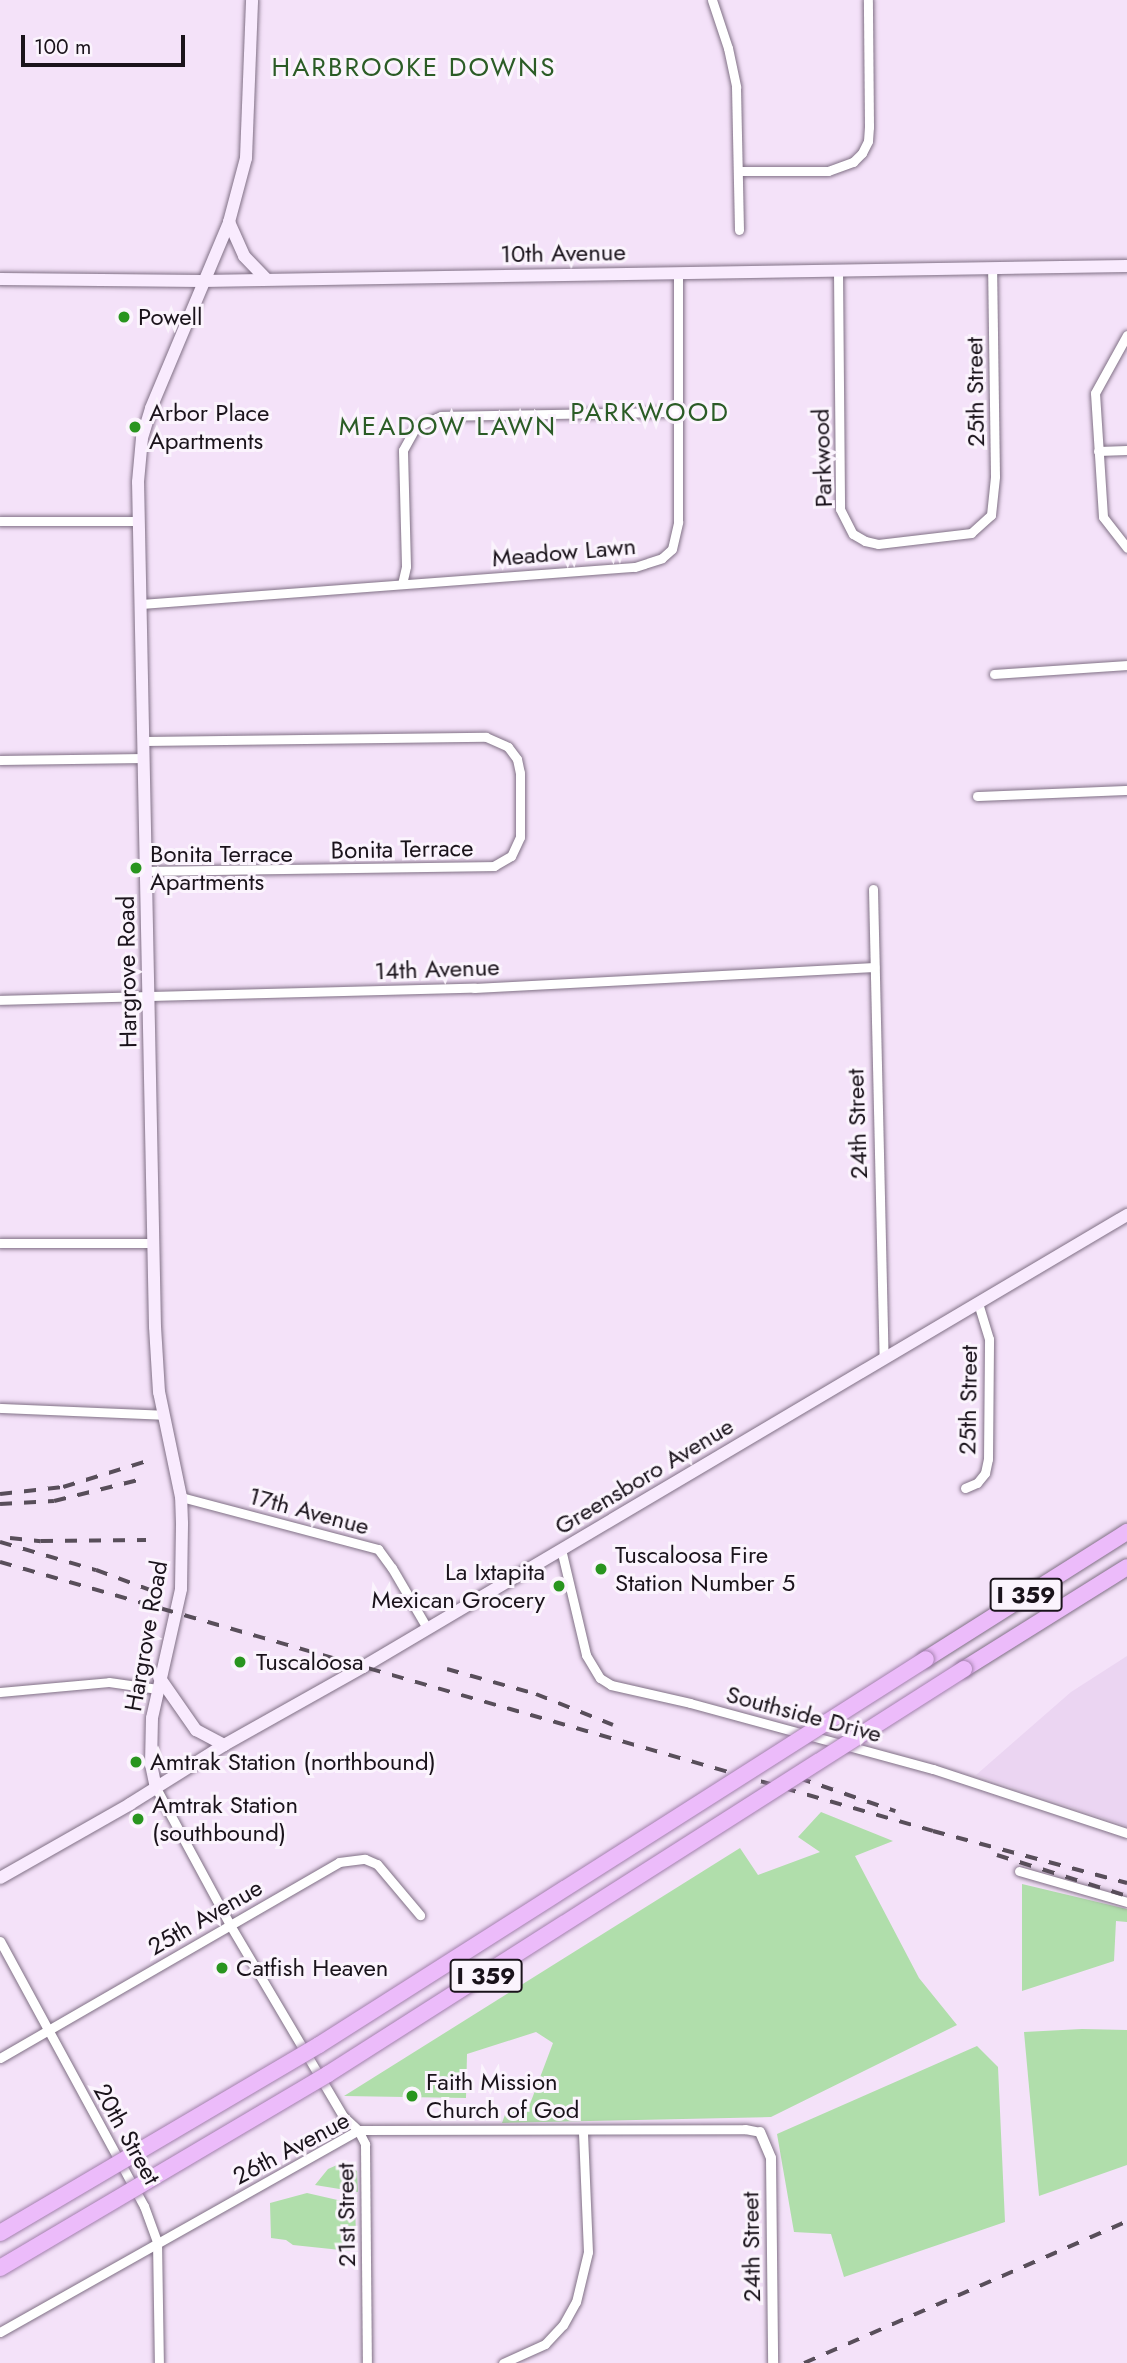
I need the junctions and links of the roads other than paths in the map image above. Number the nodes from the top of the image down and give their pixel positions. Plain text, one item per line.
1 (252, 0) edge
2 (712, 0) edge
3 (868, 0) edge
4 (739, 171) junction
5 (229, 222) junction
6 (739, 230) dead end
7 (1127, 266) edge
8 (992, 268) junction
9 (838, 271) junction
10 (678, 272) junction
11 (0, 279) edge
12 (267, 279) junction
13 (202, 281) junction
14 (1127, 335) edge
15 (677, 412) junction
16 (1127, 450) edge
17 (1098, 451) junction
18 (991, 515) joint
19 (0, 521) edge
20 (138, 521) junction
21 (1127, 548) edge
22 (402, 584) junction
23 (141, 604) junction
24 (1127, 665) edge
25 (994, 674) dead end
26 (144, 741) junction
27 (144, 758) junction
28 (0, 760) edge
29 (1127, 790) edge
30 (977, 796) dead end
31 (146, 871) junction
32 (873, 889) dead end
33 (874, 967) junction
34 (148, 996) junction
35 (0, 1000) edge
36 (1127, 1215) edge
37 (0, 1243) edge
38 (153, 1243) junction
39 (978, 1303) junction
40 (884, 1358) junction
41 (0, 1408) edge
42 (164, 1415) junction
43 (965, 1488) dead end
44 (181, 1497) junction
45 (1127, 1532) edge
46 (561, 1549) junction
47 (1127, 1567) edge
48 (427, 1628) junction
49 (158, 1683) junction
50 (0, 1692) edge
51 (224, 1745) junction
52 (156, 1788) junction
53 (1127, 1833) edge
54 (1019, 1871) dead end
55 (0, 1878) edge
56 (1127, 1902) edge
57 (420, 1915) dead end
58 (230, 1926) junction
59 (0, 1941) edge
60 (47, 2029) junction
61 (0, 2058) edge
62 (358, 2130) junction
63 (583, 2131) junction
64 (760, 2132) joint
65 (0, 2233) edge
66 (157, 2241) junction
67 (0, 2268) edge
68 (0, 2332) edge
69 (159, 2363) edge
70 (367, 2363) edge
71 (503, 2363) edge
72 (773, 2363) edge

1 - 5 main road, Hargrove Road
2 - 4 street
3 - 4 street
4 - 6 street
5 - 12 main road
5 - 13 main road, Hargrove Road
7 - 8 main road, 10th Avenue
8 - 9 main road, 10th Avenue
8 - 18 street, 25th Street
9 - 10 main road, 10th Avenue
9 - 18 street, Parkwood
10 - 12 main road, 10th Avenue
10 - 15 street, Meadow Lawn
11 - 13 main road, 10th Avenue
12 - 13 main road, 10th Avenue
13 - 20 main road, Hargrove Road
14 - 17 street
15 - 22 street, Meadow Lawn
15 - 22 street
16 - 17 street
17 - 21 street
19 - 20 street
20 - 23 main road, Hargrove Road
22 - 23 street, Meadow Lawn
23 - 26 main road, Hargrove Road
24 - 25 street
26 - 27 main road, Hargrove Road
26 - 31 street, Bonita Terrace
27 - 28 street
27 - 31 main road, Hargrove Road
29 - 30 street
31 - 34 main road, Hargrove Road
32 - 33 street, 24th Street
33 - 34 street, 14th Avenue
33 - 40 street, 24th Street
34 - 35 street, 14th Avenue
34 - 38 main road, Hargrove Road
36 - 39 main road, Greensboro Avenue
37 - 38 street
38 - 42 main road, Hargrove Road
39 - 40 main road, Greensboro Avenue
39 - 43 street, 25th Street
40 - 46 main road, Greensboro Avenue
41 - 42 street
42 - 44 main road, Hargrove Road
44 - 48 street, 17th Avenue
44 - 49 main road, Hargrove Road
45 - 65 highway, I 359, bridge
46 - 48 main road, Greensboro Avenue
46 - 53 street, Southside Drive
47 - 67 highway, I 359, bridge
48 - 51 main road, Greensboro Avenue
49 - 50 street
49 - 51 main road
49 - 52 main road, Hargrove Road
51 - 52 main road, Greensboro Avenue
52 - 55 main road, Greensboro Avenue
52 - 58 street, 21st Street
54 - 56 street
57 - 58 street, 25th Avenue
58 - 60 street, 25th Avenue
58 - 62 street, 21st Street
59 - 60 street, 20th Street
60 - 61 street, 25th Avenue
60 - 66 street, 20th Street
62 - 63 street, 26th Avenue
62 - 66 street, 26th Avenue
62 - 70 street, 21st Street
63 - 64 street, 26th Avenue
63 - 71 street
64 - 72 street, 24th Street
66 - 68 street, 26th Avenue
66 - 69 street, 20th Street

